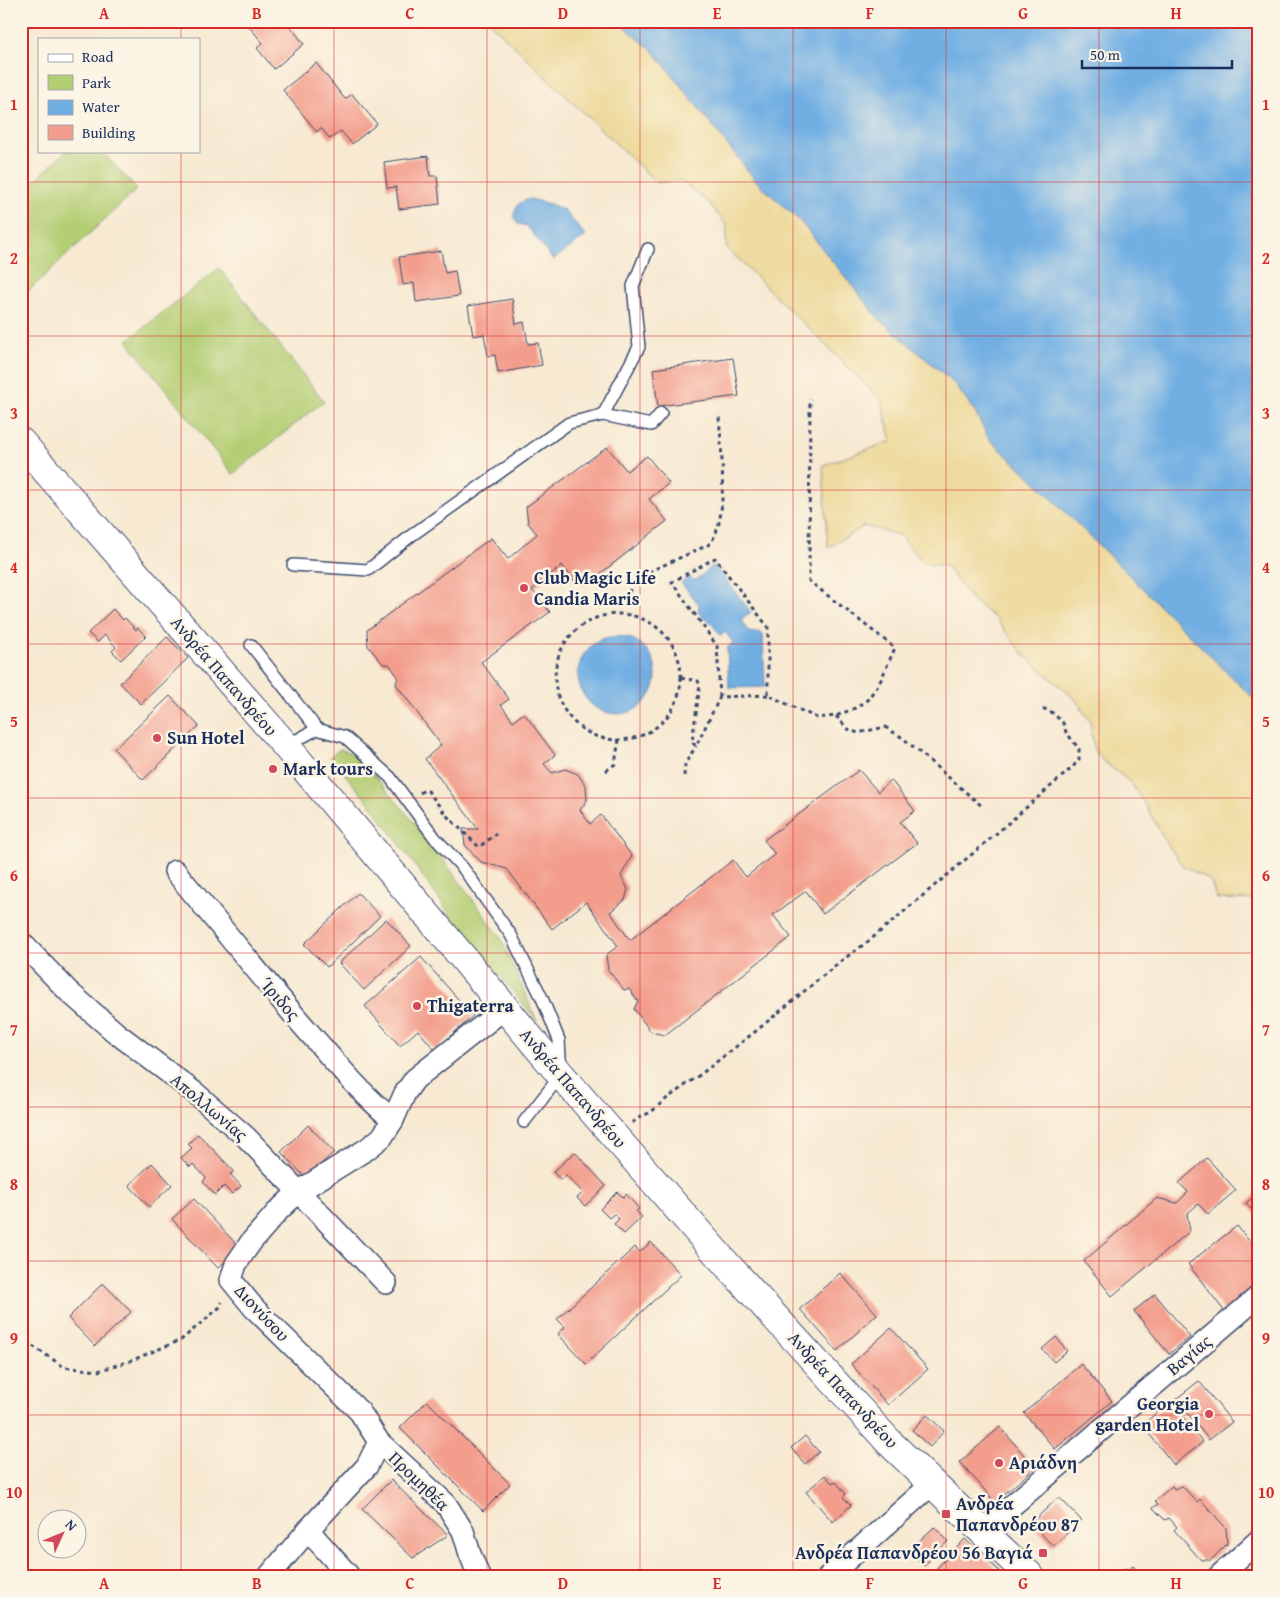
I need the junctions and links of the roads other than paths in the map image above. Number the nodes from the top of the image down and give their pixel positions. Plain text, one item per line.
1 (648, 249) dead end
2 (661, 413) dead end
3 (603, 415) junction
4 (21, 442) edge
5 (293, 565) dead end
6 (251, 645) dead end
7 (317, 729) junction
8 (286, 746) junction
9 (175, 871) dead end
10 (21, 942) edge
11 (504, 1008) junction
12 (561, 1076) junction
13 (393, 1120) junction
14 (524, 1122) dead end
15 (298, 1192) junction
16 (386, 1283) dead end
17 (1259, 1296) edge
18 (379, 1442) junction
19 (932, 1484) junction
20 (308, 1530) junction
21 (982, 1531) junction
22 (1259, 1540) edge
23 (268, 1576) edge
24 (349, 1576) edge
25 (479, 1576) edge
26 (829, 1576) edge
27 (1030, 1576) edge
28 (1218, 1576) edge

1 - 3 lane
2 - 3 lane
3 - 5 lane
4 - 8 main road, Ανδρέα Παπανδρέου
6 - 7 lane
7 - 8 lane
7 - 12 lane
8 - 11 main road, Ανδρέα Παπανδρέου
9 - 13 street, Ίριδος
10 - 15 street, Απολλωνίας
11 - 12 main road, Ανδρέα Παπανδρέου
11 - 13 street, Διονύσου
12 - 14 lane
12 - 19 main road, Ανδρέα Παπανδρέου
13 - 15 street, Διονύσου
15 - 16 street, Απολλωνίας
15 - 18 street, Διονύσου
17 - 21 street, Βαγίας
18 - 20 street
18 - 25 street, Προμηθέα
19 - 21 main road, Ανδρέα Παπανδρέου
19 - 26 street
20 - 23 street
20 - 24 street
21 - 27 main road, Ανδρέα Παπανδρέου
22 - 28 street

